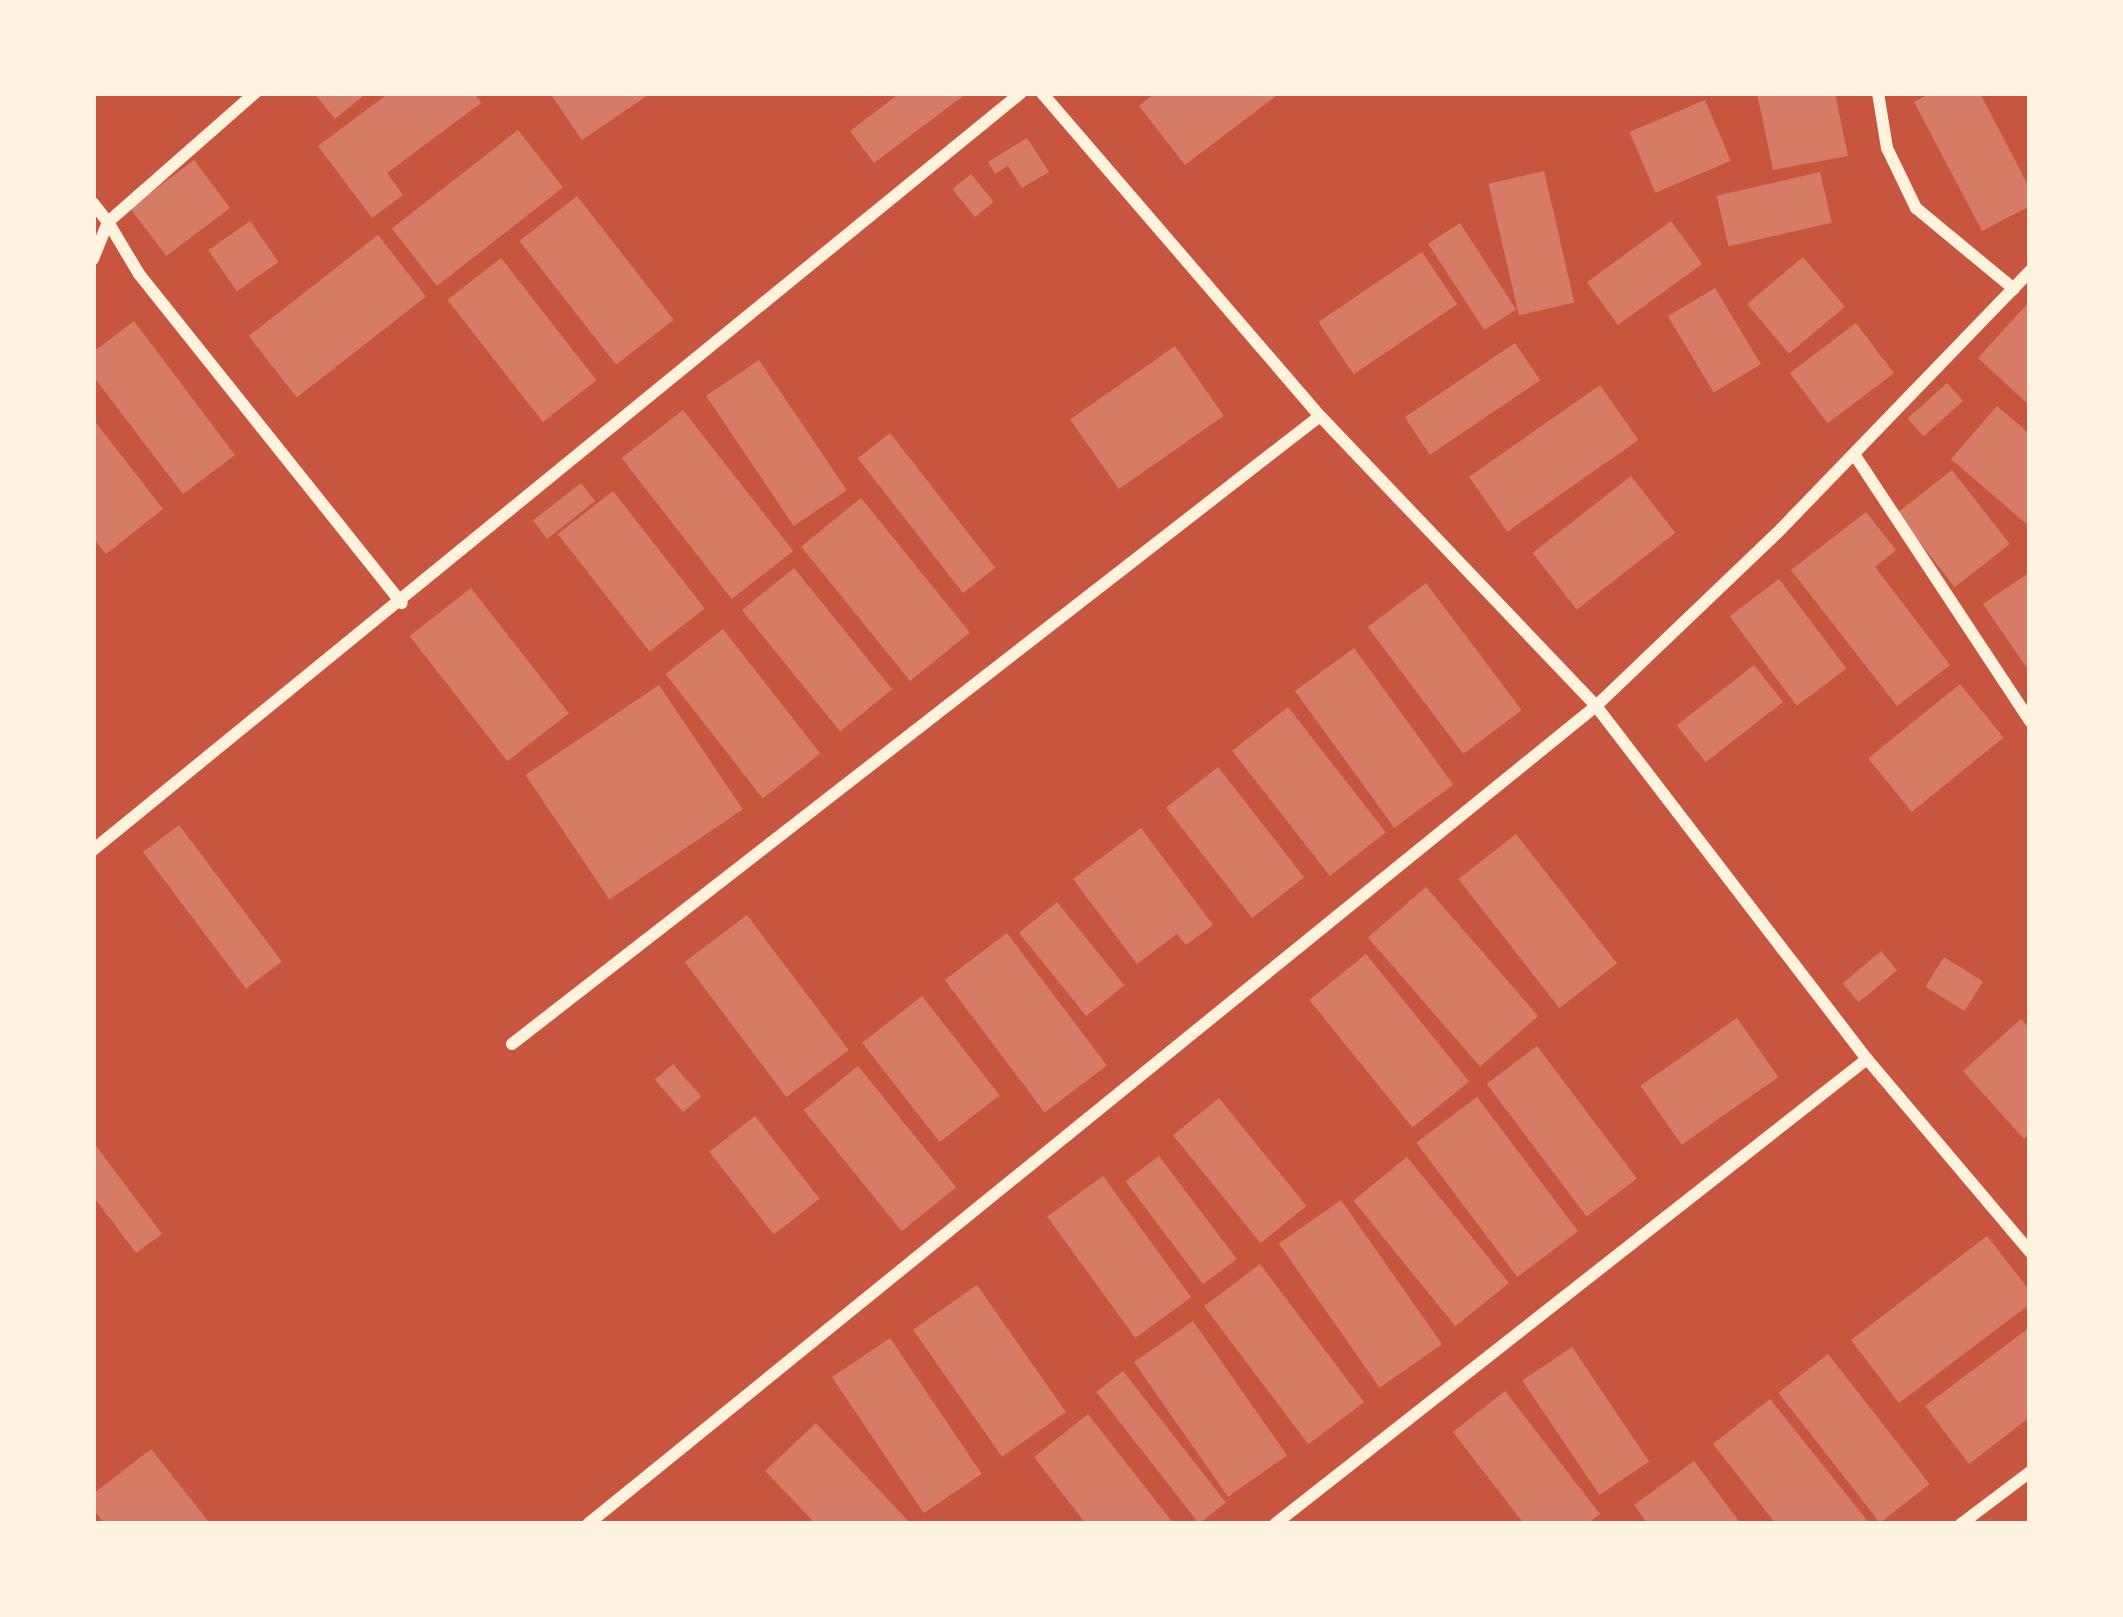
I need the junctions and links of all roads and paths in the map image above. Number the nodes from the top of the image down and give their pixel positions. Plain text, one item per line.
1 (255, 93) edge
2 (1021, 93) edge
3 (1042, 93) edge
4 (1878, 93) edge
5 (93, 203) edge
6 (108, 222) junction
7 (93, 260) edge
8 (2030, 271) edge
9 (2014, 289) junction
10 (1320, 416) junction
11 (1853, 454) junction
12 (402, 603) junction
13 (1596, 706) junction
14 (2030, 721) edge
15 (93, 850) edge
16 (512, 1044) dead end
17 (1867, 1059) junction
18 (2030, 1252) edge
19 (2030, 1472) edge
20 (588, 1524) edge
21 (1275, 1524) edge
22 (1961, 1524) edge

1 - 6 street
2 - 12 street
3 - 10 street
4 - 9 street
5 - 6 street
6 - 7 street
6 - 12 street
8 - 9 street
9 - 11 street
10 - 13 street
10 - 16 street
11 - 13 street
11 - 14 street
12 - 15 street
13 - 17 street
13 - 20 street
17 - 18 street
17 - 21 street
19 - 22 street

